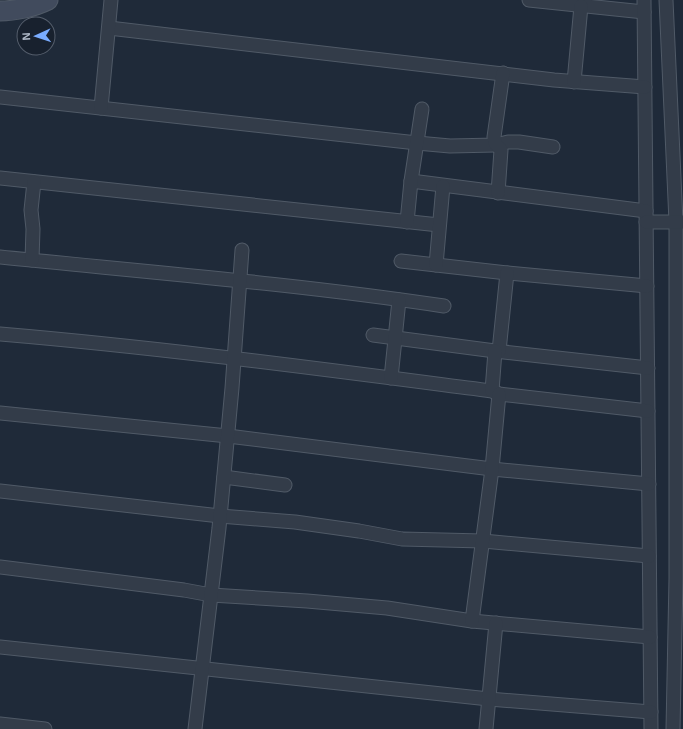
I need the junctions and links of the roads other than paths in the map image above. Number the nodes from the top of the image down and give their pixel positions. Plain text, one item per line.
1 (48, 0) edge
2 (111, 0) edge
3 (529, 0) edge
4 (666, 0) edge
5 (581, 6) junction
6 (644, 6) edge
7 (0, 11) edge
8 (108, 28) junction
9 (503, 73) junction
10 (574, 82) junction
11 (645, 87) junction
12 (0, 97) edge
13 (100, 108) junction
14 (422, 108) dead end
15 (417, 143) junction
16 (496, 145) junction
17 (553, 147) dead end
18 (0, 178) edge
19 (411, 181) junction
20 (34, 182) junction
21 (443, 186) junction
22 (498, 193) junction
23 (646, 217) junction
24 (407, 222) junction
25 (679, 222) edge
26 (439, 225) junction
27 (242, 250) dead end
28 (0, 257) edge
29 (32, 260) junction
30 (401, 261) dead end
31 (436, 265) junction
32 (507, 273) junction
33 (240, 282) junction
34 (647, 286) junction
35 (399, 300) junction
36 (444, 306) dead end
37 (0, 334) edge
38 (373, 335) dead end
39 (395, 338) junction
40 (497, 351) junction
41 (235, 358) junction
42 (648, 368) junction
43 (391, 378) junction
44 (496, 393) junction
45 (648, 411) junction
46 (0, 413) edge
47 (228, 436) junction
48 (492, 469) junction
49 (224, 477) junction
50 (649, 484) junction
51 (285, 485) dead end
52 (0, 491) edge
53 (220, 516) junction
54 (483, 541) junction
55 (649, 556) junction
56 (0, 566) edge
57 (679, 578) edge
58 (211, 596) junction
59 (679, 617) edge
60 (472, 621) junction
61 (496, 623) junction
62 (650, 637) junction
63 (0, 647) edge
64 (202, 668) junction
65 (489, 699) junction
66 (651, 712) junction
67 (0, 724) edge
68 (45, 729) edge
69 (195, 729) edge
70 (486, 729) edge
71 (651, 729) edge
72 (673, 729) edge

1 - 7 main road
2 - 8 street
3 - 5 street
4 - 25 street
5 - 6 street
5 - 10 street
6 - 11 street
8 - 9 street
8 - 13 street
9 - 10 street
9 - 16 street
10 - 11 street
11 - 23 street
12 - 13 street
13 - 15 street
14 - 15 street
15 - 16 street
15 - 19 street
16 - 17 street
16 - 22 street
18 - 20 street
19 - 21 street
19 - 24 street
20 - 24 street
20 - 29 street
21 - 22 street
21 - 26 street
22 - 23 street
23 - 25 street
23 - 34 street
24 - 26 street
25 - 57 street
26 - 31 street
27 - 33 street
28 - 29 street
29 - 33 street
30 - 31 street
31 - 32 street
32 - 34 street
32 - 40 street
33 - 35 street
33 - 41 street
34 - 42 street
35 - 36 street
35 - 39 street
37 - 41 street
38 - 39 street
39 - 40 street
39 - 43 street
40 - 42 street
40 - 44 street
41 - 43 street
41 - 47 street
42 - 45 street
43 - 44 street
44 - 45 street
44 - 48 street
45 - 50 street
46 - 47 street
47 - 48 street
47 - 49 street
48 - 50 street
48 - 54 street
49 - 51 street
49 - 53 street
50 - 55 street
52 - 53 street
53 - 54 street
53 - 58 street
54 - 55 street
54 - 60 street
55 - 62 street
56 - 58 street
57 - 59 street
58 - 60 street
58 - 64 street
59 - 72 street
60 - 61 street
61 - 62 street
61 - 65 street
62 - 66 street
63 - 64 street
64 - 65 street
64 - 69 street
65 - 66 street
65 - 70 street
66 - 71 street
67 - 68 street

